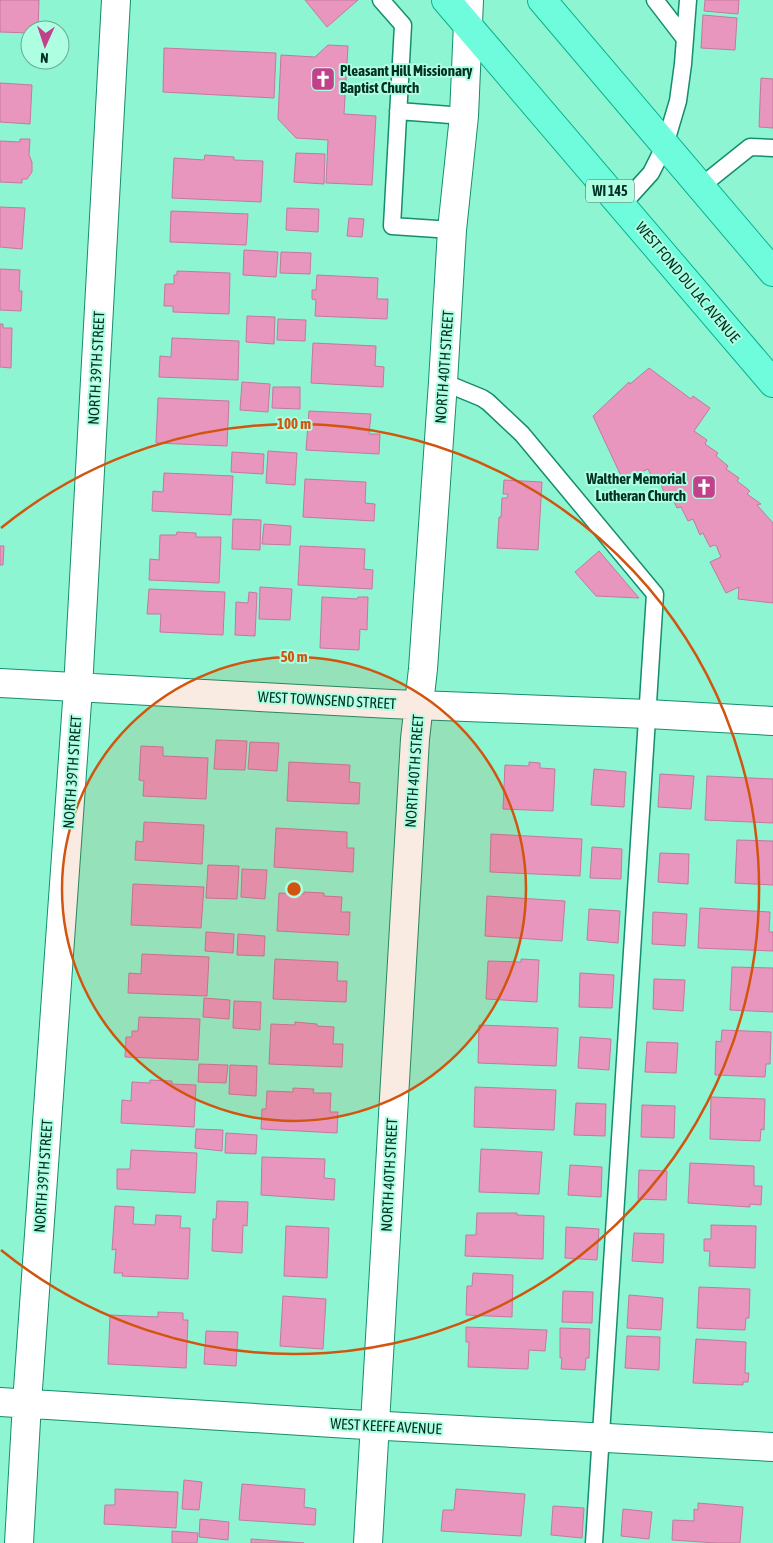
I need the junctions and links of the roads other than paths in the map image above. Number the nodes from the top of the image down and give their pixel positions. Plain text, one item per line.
1 (116, 0) edge
2 (381, 0) edge
3 (446, 0) edge
4 (469, 0) edge
5 (542, 0) edge
6 (655, 0) edge
7 (688, 0) edge
8 (468, 27) junction
9 (685, 39) junction
10 (398, 111) junction
11 (464, 116) junction
12 (665, 145) junction
13 (773, 148) edge
14 (700, 187) junction
15 (622, 205) junction
16 (452, 230) junction
17 (773, 272) edge
18 (443, 382) junction
19 (773, 383) edge
20 (0, 683) edge
21 (78, 688) junction
22 (419, 704) junction
23 (648, 714) junction
24 (773, 721) edge
25 (0, 1402) edge
26 (27, 1404) junction
27 (375, 1426) junction
28 (601, 1438) junction
29 (773, 1447) edge
30 (18, 1543) edge
31 (368, 1543) edge
32 (594, 1543) edge

1 - 21 street, NORTH 39TH STREET
2 - 10 lane
3 - 8 main road, WEST FOND DU LAC AVENUE / WI 145
4 - 8 street, NORTH 40TH STREET
5 - 12 main road
6 - 9 lane
7 - 9 lane
8 - 11 street, NORTH 40TH STREET
8 - 15 main road, WEST FOND DU LAC AVENUE / WI 145
9 - 12 lane
10 - 11 lane
10 - 16 lane
11 - 16 street, NORTH 40TH STREET
12 - 14 main road
12 - 15 lane
13 - 14 lane
14 - 17 main road
15 - 19 main road, WEST FOND DU LAC AVENUE / WI 145
16 - 18 street, NORTH 40TH STREET
18 - 22 street, NORTH 40TH STREET
18 - 23 lane
20 - 21 street, WEST TOWNSEND STREET
21 - 22 street, WEST TOWNSEND STREET
21 - 26 street, NORTH 39TH STREET
22 - 23 street, WEST TOWNSEND STREET
22 - 27 street, NORTH 40TH STREET
23 - 24 street, WEST TOWNSEND STREET
23 - 28 lane
25 - 26 street, WEST KEEFE AVENUE
26 - 27 street, WEST KEEFE AVENUE
26 - 30 street, NORTH 39TH STREET
27 - 28 street, WEST KEEFE AVENUE
27 - 31 street, NORTH 40TH STREET
28 - 29 street, WEST KEEFE AVENUE
28 - 32 lane

